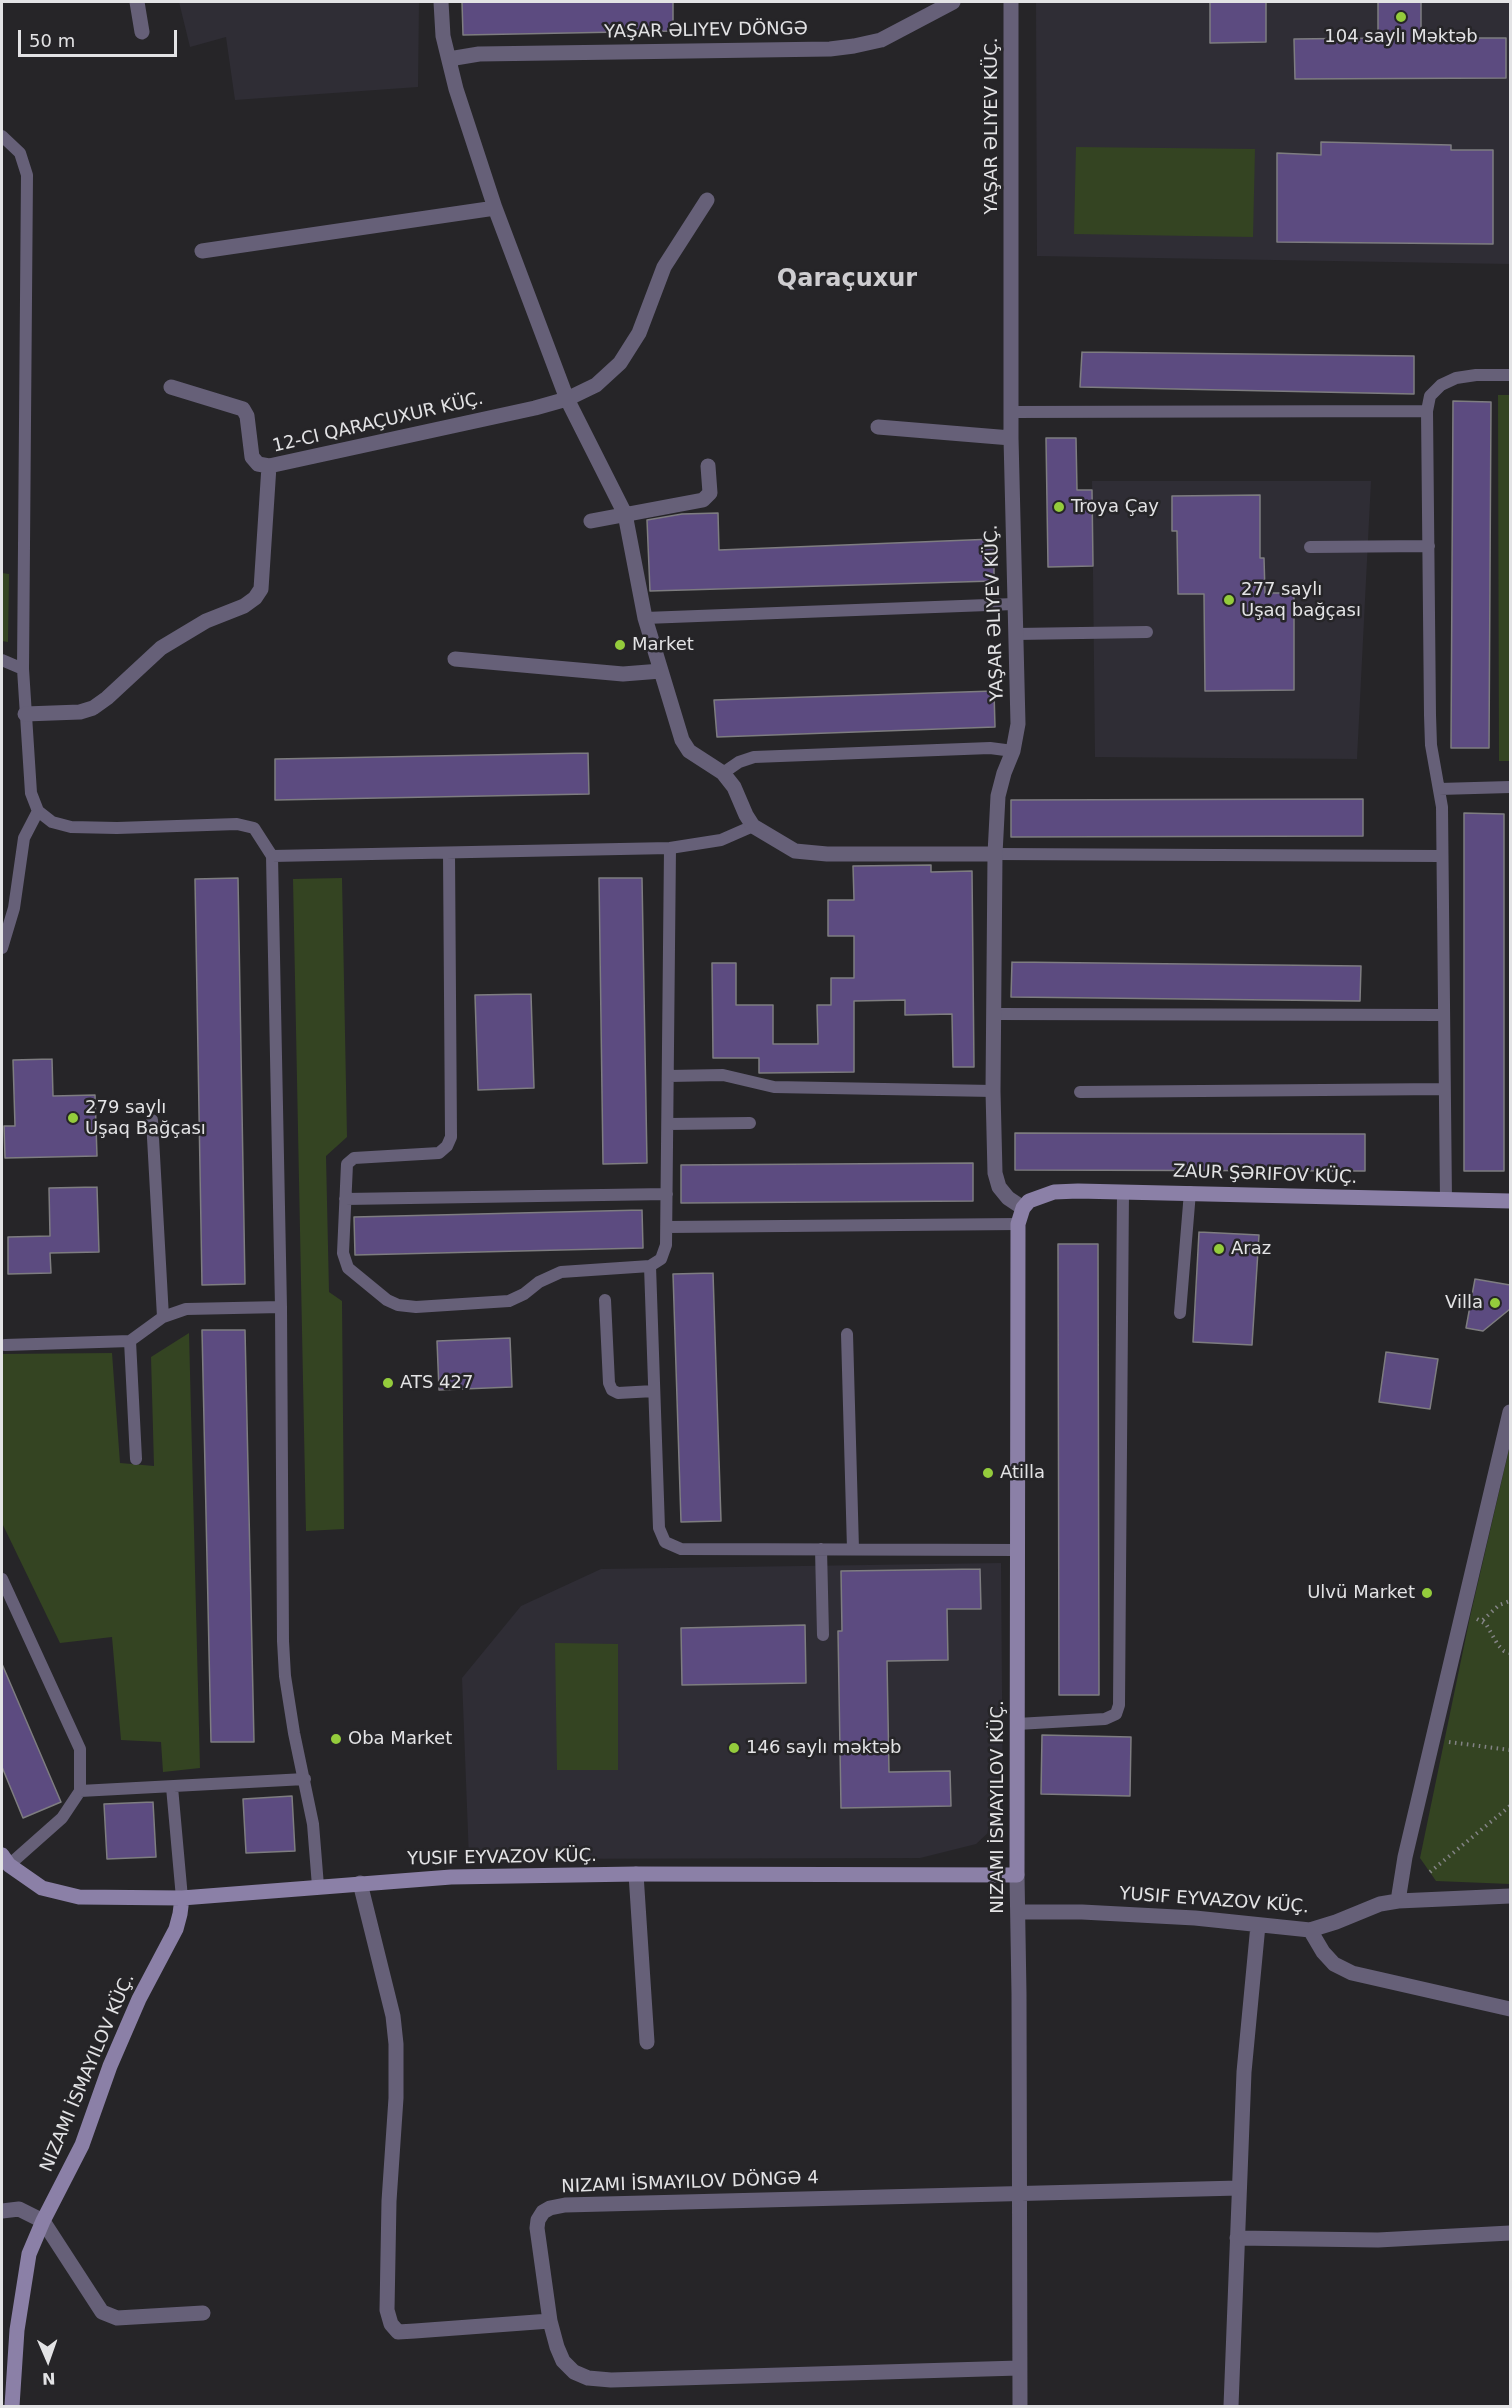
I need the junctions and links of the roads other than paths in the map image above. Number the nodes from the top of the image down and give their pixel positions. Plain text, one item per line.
1 (137, 2) edge
2 (441, 2) edge
3 (953, 2) edge
4 (1011, 2) edge
5 (142, 32) dead end
6 (448, 59) junction
7 (2, 136) edge
8 (707, 200) dead end
9 (495, 208) junction
10 (202, 251) dead end
11 (1510, 375) edge
12 (171, 387) dead end
13 (567, 399) junction
14 (1427, 411) junction
15 (1011, 412) junction
16 (878, 427) dead end
17 (1011, 438) junction
18 (269, 466) junction
19 (708, 466) dead end
20 (625, 514) junction
21 (591, 521) dead end
22 (1429, 546) junction
23 (1310, 547) dead end
24 (1014, 604) junction
25 (645, 618) junction
26 (1147, 632) dead end
27 (1016, 634) junction
28 (455, 658) dead end
29 (2, 660) edge
30 (23, 669) junction
31 (661, 671) junction
32 (25, 714) junction
33 (1013, 752) junction
34 (723, 772) junction
35 (1510, 787) edge
36 (1439, 789) junction
37 (38, 811) junction
38 (753, 826) junction
39 (670, 848) junction
40 (449, 853) junction
41 (995, 854) junction
42 (272, 856) junction
43 (1441, 856) junction
44 (2, 948) edge
45 (994, 1014) junction
46 (1443, 1015) junction
47 (669, 1076) junction
48 (1444, 1089) junction
49 (993, 1091) junction
50 (1080, 1092) dead end
51 (152, 1120) dead end
52 (750, 1123) dead end
53 (669, 1124) junction
54 (1123, 1191) junction
55 (1190, 1192) junction
56 (667, 1194) junction
57 (345, 1199) junction
58 (1446, 1201) junction
59 (1510, 1201) edge
60 (1023, 1208) junction
61 (1018, 1224) junction
62 (667, 1227) junction
63 (650, 1266) junction
64 (605, 1300) dead end
65 (281, 1307) junction
66 (1179, 1313) dead end
67 (163, 1317) junction
68 (847, 1334) dead end
69 (130, 1341) junction
70 (6, 1345) dead end
71 (654, 1391) junction
72 (1510, 1412) edge
73 (136, 1459) dead end
74 (820, 1549) junction
75 (853, 1549) junction
76 (1019, 1550) junction
77 (2, 1579) edge
78 (823, 1635) dead end
79 (1017, 1724) junction
80 (305, 1779) junction
81 (172, 1787) junction
82 (80, 1791) junction
83 (4, 1864) edge
84 (636, 1874) junction
85 (1017, 1875) junction
86 (360, 1883) junction
87 (318, 1886) junction
88 (1510, 1896) edge
89 (182, 1898) junction
90 (1398, 1901) junction
91 (1018, 1912) junction
92 (1258, 1924) junction
93 (1310, 1930) junction
94 (1510, 2009) edge
95 (647, 2042) dead end
96 (1239, 2188) junction
97 (1019, 2194) junction
98 (2, 2211) edge
99 (43, 2221) junction
100 (1510, 2233) edge
101 (1237, 2238) junction
102 (203, 2313) dead end
103 (550, 2321) junction
104 (1019, 2368) junction
105 (12, 2406) edge
106 (1020, 2406) edge
107 (1231, 2406) edge

1 - 5 street
2 - 6 street
3 - 6 street, YAŞAR ƏLIYEV DÖNGƏ
4 - 15 street, YAŞAR ƏLIYEV KÜÇ.
6 - 9 street
7 - 30 lane
8 - 13 street, 12-CI QARAÇUXUR KÜÇ.
9 - 10 street
9 - 13 street
11 - 14 lane
12 - 18 street
13 - 18 street, 12-CI QARAÇUXUR KÜÇ.
13 - 20 street
14 - 15 lane
14 - 22 lane
15 - 17 street, YAŞAR ƏLIYEV KÜÇ.
16 - 17 street
17 - 24 street, YAŞAR ƏLIYEV KÜÇ.
18 - 32 street, 12-CI QARAÇUXUR KÜÇ.
19 - 20 street
20 - 21 street
20 - 25 street
22 - 23 lane
22 - 36 lane
24 - 25 lane
24 - 27 street, YAŞAR ƏLIYEV KÜÇ.
25 - 31 street
26 - 27 lane
27 - 33 street, YAŞAR ƏLIYEV KÜÇ.
28 - 31 street
29 - 30 lane
30 - 32 lane
31 - 34 street
32 - 37 lane
33 - 34 lane
33 - 41 street, YAŞAR ƏLIYEV KÜÇ.
34 - 38 street
35 - 36 lane
36 - 43 lane
37 - 42 lane
37 - 44 lane
38 - 39 lane
38 - 41 street
39 - 40 lane
39 - 47 lane
40 - 42 lane
40 - 57 lane
41 - 43 lane
41 - 45 street, YAŞAR ƏLIYEV KÜÇ.
42 - 65 lane
43 - 46 lane
45 - 46 lane
45 - 49 street, YAŞAR ƏLIYEV KÜÇ.
46 - 48 lane
47 - 49 lane
47 - 53 lane
48 - 50 lane
48 - 58 lane
49 - 60 street, YAŞAR ƏLIYEV KÜÇ.
51 - 67 lane
52 - 53 lane
53 - 56 lane
54 - 55 street, ZAUR ŞƏRIFOV KÜÇ.
54 - 60 street, ZAUR ŞƏRIFOV KÜÇ.
54 - 79 lane
55 - 58 street, ZAUR ŞƏRIFOV KÜÇ.
55 - 66 lane
56 - 57 lane
56 - 62 lane
57 - 63 lane
58 - 59 street, ZAUR ŞƏRIFOV KÜÇ.
60 - 61 street
61 - 62 lane
61 - 76 street
62 - 63 lane
63 - 71 lane
64 - 71 lane
65 - 67 lane
65 - 80 lane
67 - 69 lane
68 - 75 lane
69 - 70 lane
69 - 73 lane
71 - 74 lane
72 - 90 street
74 - 75 lane
74 - 78 lane
75 - 76 lane
76 - 79 street
77 - 82 lane
79 - 85 street
80 - 81 lane
80 - 87 lane
81 - 82 lane
81 - 89 lane
82 - 83 lane
83 - 89 street, YUSIF EYVAZOV KÜÇ.
84 - 85 street, YUSIF EYVAZOV KÜÇ.
84 - 86 street, YUSIF EYVAZOV KÜÇ.
84 - 95 street
85 - 91 street
86 - 87 street, YUSIF EYVAZOV KÜÇ.
86 - 103 street
87 - 89 street, YUSIF EYVAZOV KÜÇ.
88 - 90 street, YUSIF EYVAZOV KÜÇ.
89 - 99 street
90 - 93 street, YUSIF EYVAZOV KÜÇ.
91 - 92 street, YUSIF EYVAZOV KÜÇ.
91 - 97 street
92 - 93 street, YUSIF EYVAZOV KÜÇ.
92 - 96 street
93 - 94 street
96 - 97 street
96 - 101 street
97 - 103 street
97 - 104 street
98 - 99 street
99 - 102 street
99 - 105 street
100 - 101 street
101 - 107 street
103 - 104 street
104 - 106 street

